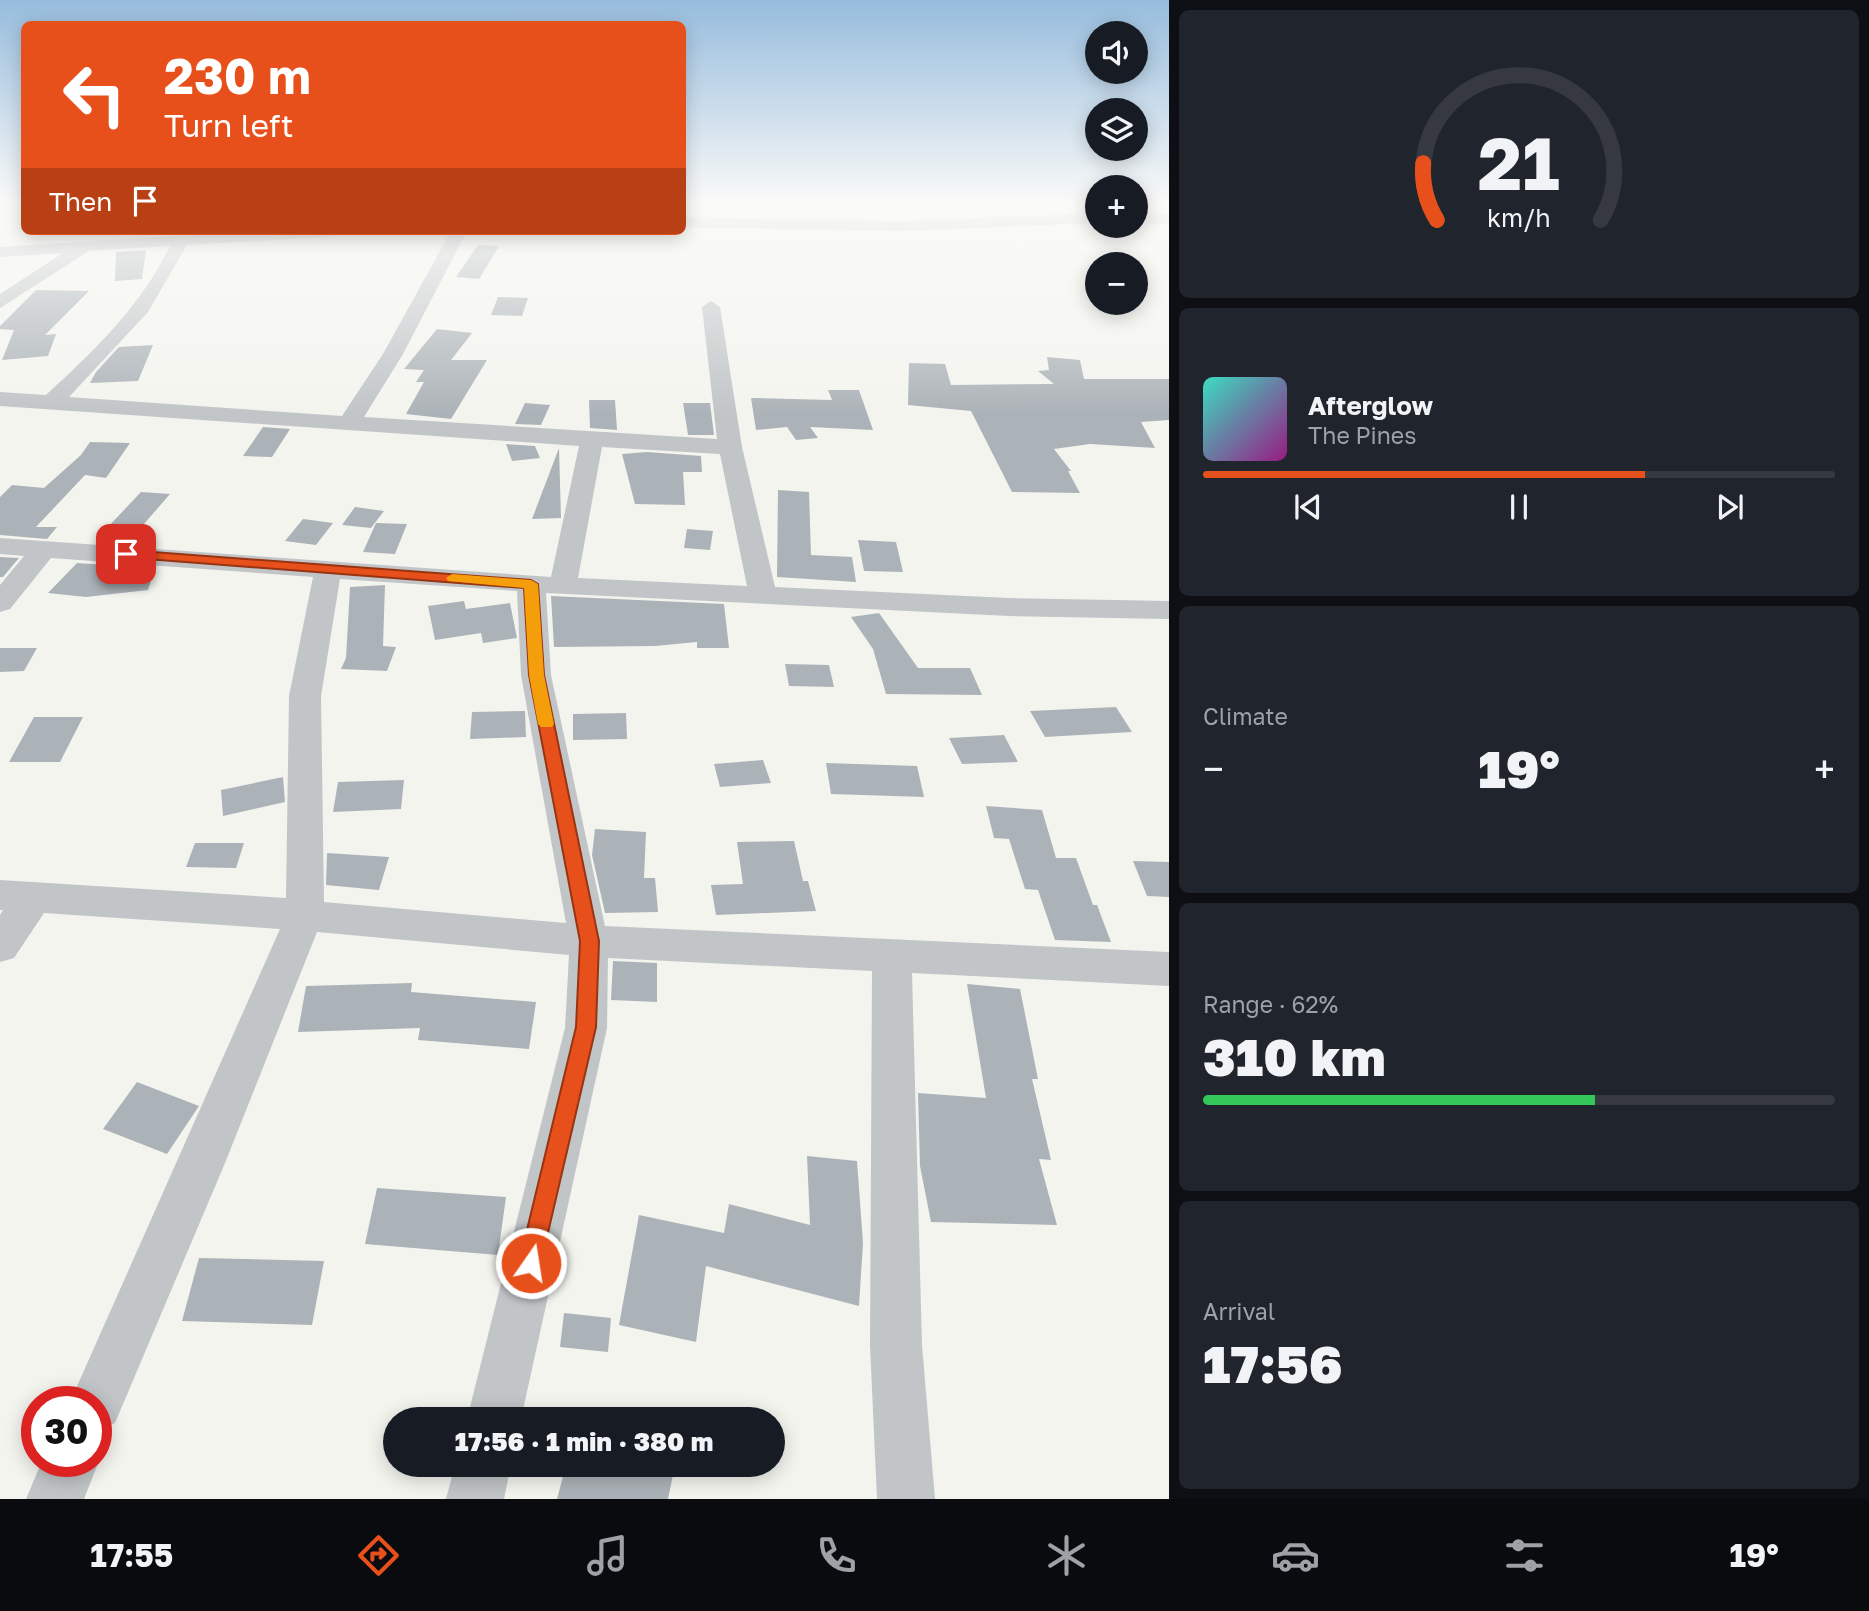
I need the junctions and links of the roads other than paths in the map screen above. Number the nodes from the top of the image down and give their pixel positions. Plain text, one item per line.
1 (43, 274) edge
2 (164, 274) edge
3 (436, 274) edge
4 (0, 302) edge
5 (712, 307) dead end
6 (0, 399) edge
7 (51, 402) junction
8 (350, 421) junction
9 (592, 441) junction
10 (730, 447) junction
11 (0, 546) edge
12 (44, 549) junction
13 (328, 569) junction
14 (547, 585) junction
15 (763, 595) junction
16 (0, 603) edge
17 (1169, 610) edge
18 (17, 896) edge
19 (305, 915) junction
20 (589, 941) junction
21 (0, 946) edge
22 (892, 954) junction
23 (1169, 969) edge
24 (104, 1386) edge
25 (497, 1407) edge
26 (64, 1477) edge
27 (481, 1477) edge
28 (55, 1499) edge
29 (475, 1499) edge
30 (906, 1499) edge

1 - 4 street
2 - 7 street
3 - 8 street
5 - 10 street
6 - 7 street
7 - 8 street
8 - 9 street
9 - 10 street
9 - 14 street
10 - 15 street
11 - 12 street
12 - 13 street
12 - 16 street
13 - 14 street
13 - 19 street
14 - 15 street
14 - 20 street
15 - 17 street
18 - 19 street
18 - 21 street
19 - 20 street
19 - 24 street
20 - 22 street
20 - 25 street
22 - 23 street
22 - 30 street
26 - 28 street
27 - 29 street

